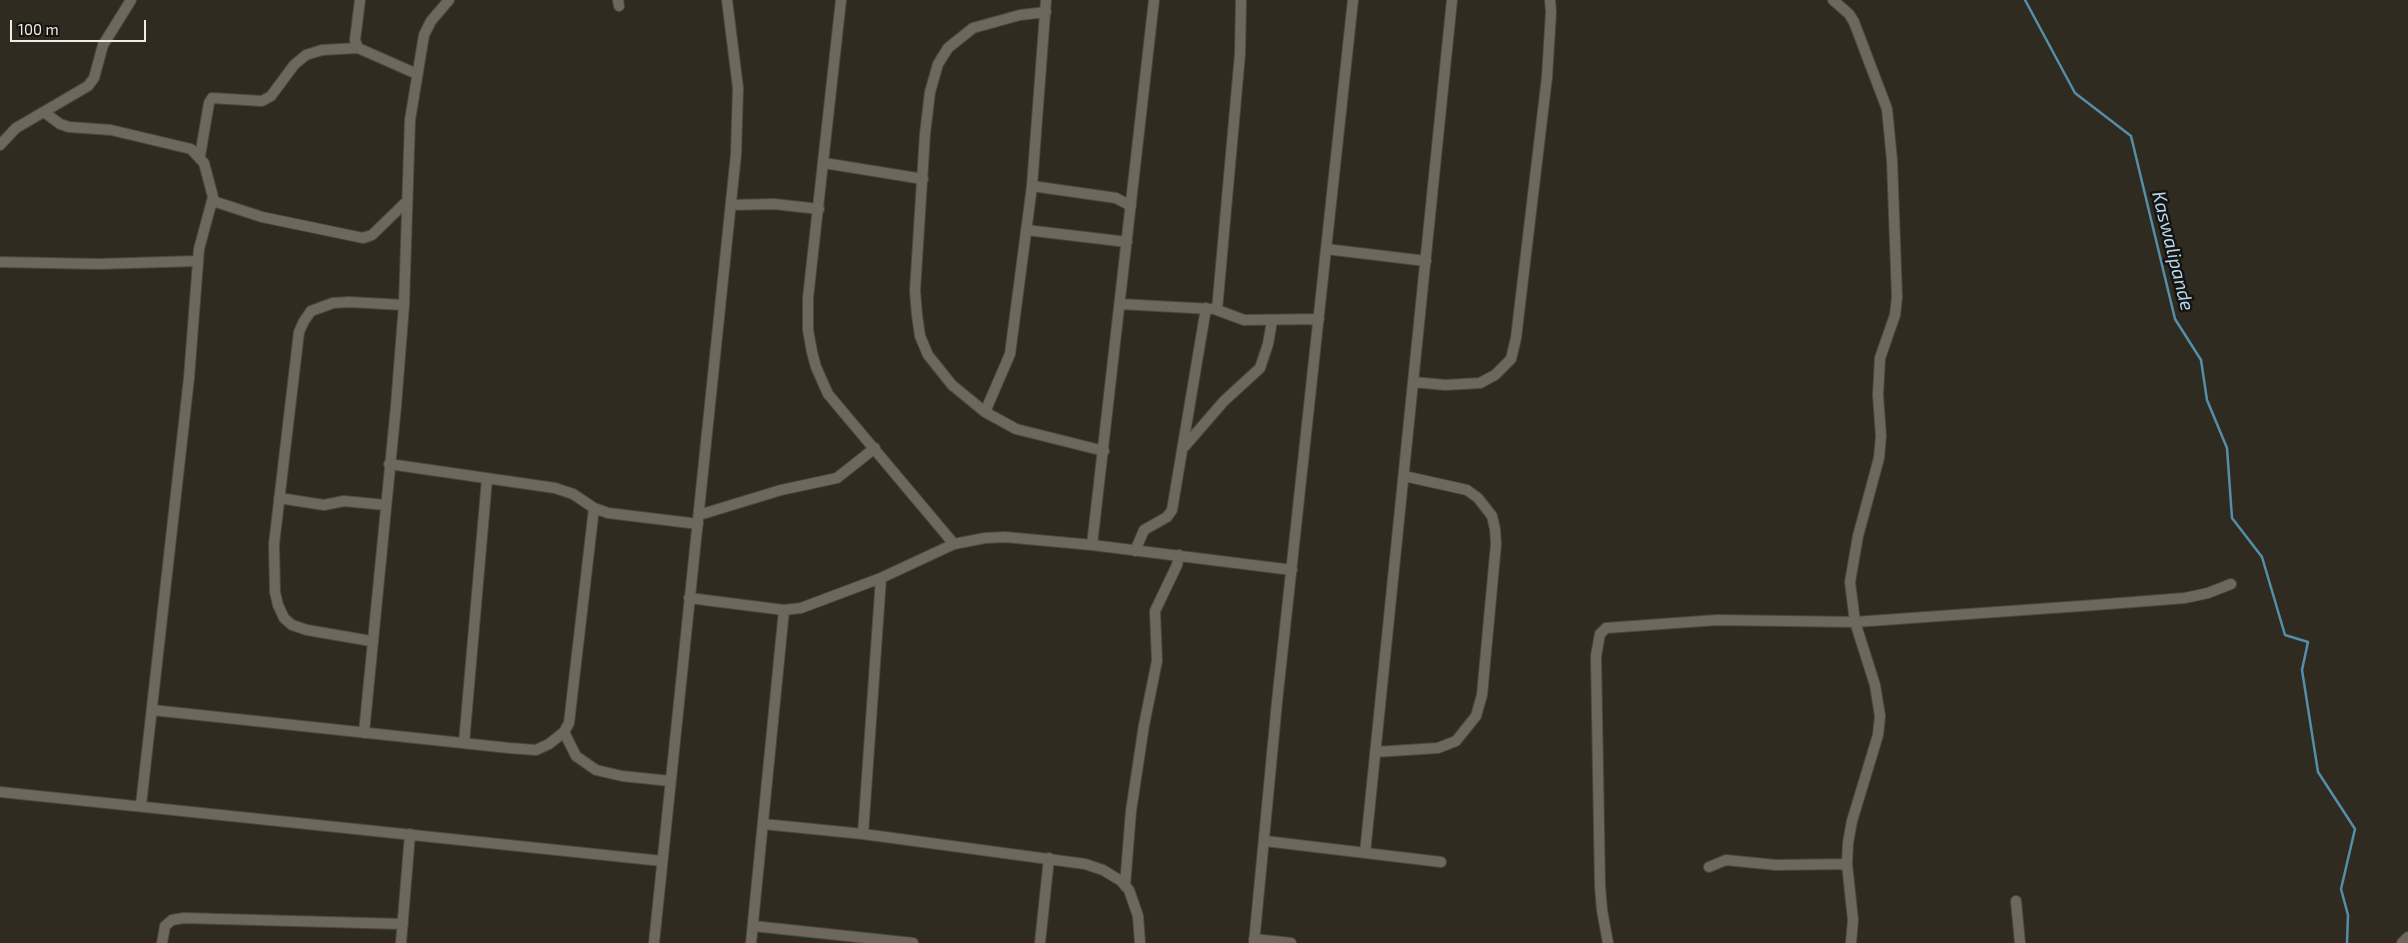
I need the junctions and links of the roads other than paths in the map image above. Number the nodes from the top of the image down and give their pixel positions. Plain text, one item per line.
1 (131, 0) edge
2 (360, 0) edge
3 (449, 0) edge
4 (727, 0) edge
5 (841, 0) edge
6 (1046, 0) edge
7 (1154, 0) edge
8 (1241, 0) edge
9 (1353, 0) edge
10 (1452, 0) edge
11 (1550, 0) edge
12 (1833, 0) edge
13 (1046, 12) junction
14 (358, 48) junction
15 (417, 74) junction
16 (44, 112) junction
17 (0, 145) edge
18 (200, 156) junction
19 (824, 163) junction
20 (923, 178) junction
21 (1032, 186) junction
22 (213, 201) junction
23 (406, 202) junction
24 (731, 205) junction
25 (1131, 206) junction
26 (819, 209) junction
27 (1026, 230) junction
28 (1127, 242) junction
29 (1326, 249) junction
30 (198, 261) junction
31 (1426, 261) junction
32 (0, 262) edge
33 (1120, 304) junction
34 (404, 305) junction
35 (1206, 308) junction
36 (1218, 310) junction
37 (1319, 319) junction
38 (1272, 321) junction
39 (1413, 382) junction
40 (985, 412) junction
41 (1184, 446) junction
42 (875, 448) junction
43 (1104, 451) junction
44 (390, 464) junction
45 (1404, 476) junction
46 (487, 479) junction
47 (279, 498) junction
48 (386, 504) junction
49 (594, 508) junction
50 (698, 520) junction
51 (954, 544) junction
52 (1092, 545) junction
53 (1135, 551) junction
54 (1179, 556) junction
55 (1292, 570) junction
56 (880, 578) junction
57 (2232, 584) dead end
58 (689, 598) junction
59 (784, 610) junction
60 (1855, 622) junction
61 (371, 641) junction
62 (152, 710) junction
63 (364, 732) junction
64 (564, 732) junction
65 (464, 743) junction
66 (1375, 752) junction
67 (670, 781) junction
68 (0, 792) edge
69 (141, 805) junction
70 (763, 824) junction
71 (410, 834) junction
72 (863, 834) junction
73 (1265, 841) junction
74 (1365, 853) junction
75 (1049, 858) junction
76 (662, 861) junction
77 (1441, 862) dead end
78 (1847, 864) junction
79 (1708, 867) dead end
80 (1125, 886) junction
81 (2016, 901) dead end
82 (403, 924) junction
83 (753, 926) junction
84 (2408, 936) edge
85 (1254, 941) edge
86 (162, 943) edge
87 (401, 943) edge
88 (654, 943) edge
89 (751, 943) edge
90 (913, 943) edge
91 (1040, 943) edge
92 (1140, 943) edge
93 (1291, 943) edge
94 (1608, 943) edge
95 (1851, 943) edge
96 (2020, 943) edge
97 (2402, 943) edge

1 - 16 street
2 - 14 street
3 - 15 street
4 - 24 street
5 - 19 street
6 - 13 street
7 - 25 street
8 - 36 street
9 - 29 street
10 - 31 street
11 - 39 street
12 - 60 street
13 - 20 street
13 - 21 street
14 - 15 street
14 - 18 street
15 - 23 street
16 - 17 street
16 - 18 street
18 - 22 street
19 - 20 street
19 - 26 street
20 - 40 street
21 - 25 street
21 - 27 street
22 - 23 street
22 - 30 street
23 - 34 street
24 - 26 street
24 - 50 street
25 - 28 street
26 - 42 street
27 - 28 street
27 - 40 street
28 - 33 street
29 - 31 street
29 - 37 street
30 - 32 street
30 - 62 street
31 - 39 street
33 - 35 street
33 - 43 street
34 - 44 street
34 - 47 street
35 - 36 street
35 - 41 street
36 - 38 street
37 - 38 street
37 - 55 street
38 - 41 street
39 - 45 street
40 - 43 street
41 - 53 street
42 - 50 street
42 - 51 street
43 - 52 street
44 - 46 street
44 - 48 street
45 - 66 street
45 - 66 street
46 - 49 street
46 - 65 street
47 - 48 street
47 - 61 street
48 - 61 street
49 - 50 street
49 - 64 street
50 - 58 street
51 - 52 street
51 - 56 street
52 - 53 street
53 - 54 street
54 - 55 street
54 - 80 street
55 - 73 street
56 - 59 street
56 - 72 street
57 - 60 street
58 - 59 street
58 - 67 street
59 - 70 street
60 - 78 street
60 - 94 street
61 - 63 street
62 - 63 street
62 - 69 street
63 - 65 street
64 - 65 street
64 - 67 street
66 - 74 street
67 - 76 street
68 - 69 street
69 - 71 street
70 - 72 street
70 - 83 street
71 - 76 street
71 - 82 street
72 - 75 street
73 - 74 street
73 - 85 street
74 - 77 street
75 - 80 street
75 - 91 street
76 - 88 street
78 - 79 street
78 - 95 street
80 - 92 street
81 - 96 street
82 - 86 street
82 - 87 street
83 - 89 street
83 - 90 street
84 - 97 street
85 - 93 street

